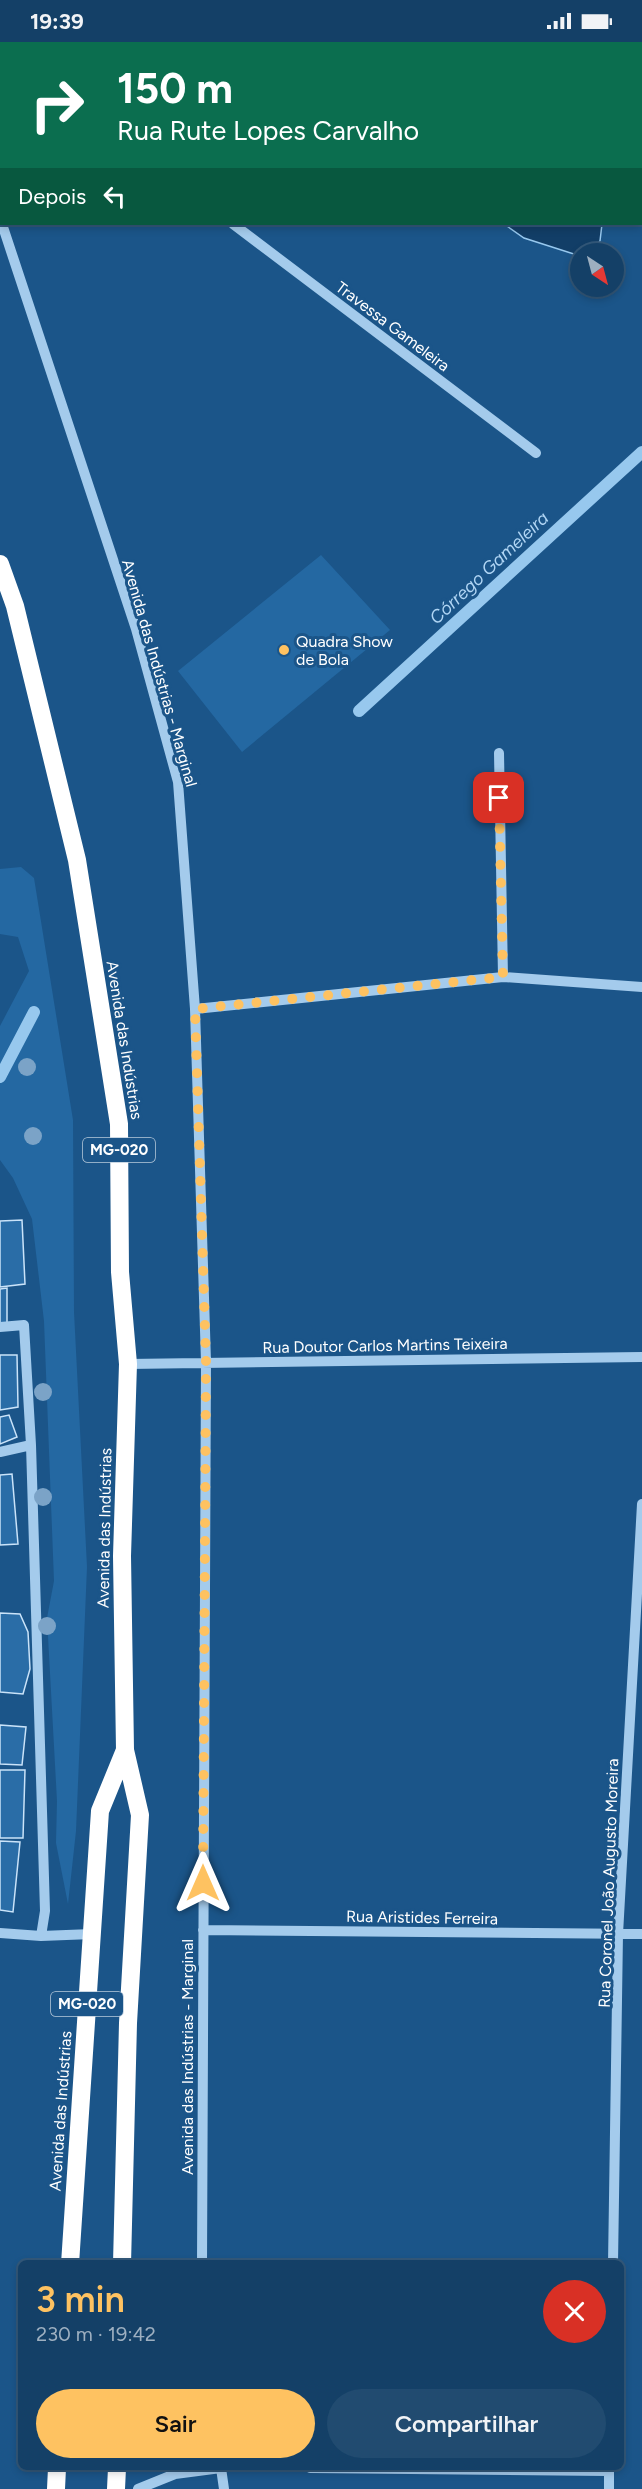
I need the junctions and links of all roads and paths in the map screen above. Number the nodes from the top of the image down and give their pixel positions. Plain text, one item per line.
1 (3, 225) edge
2 (233, 225) edge
3 (536, 453) dead end
4 (0, 564) edge
5 (499, 753) dead end
6 (503, 977) junction
7 (642, 987) edge
8 (195, 1009) junction
9 (0, 1328) edge
10 (642, 1357) edge
11 (206, 1362) junction
12 (128, 1364) junction
13 (32, 1445) junction
14 (0, 1452) edge
15 (642, 1504) edge
16 (125, 1750) junction
17 (203, 1930) junction
18 (0, 1933) edge
19 (92, 1934) junction
20 (618, 1934) junction
21 (642, 1934) edge
22 (41, 1936) junction
23 (70, 2260) edge
24 (122, 2260) edge
25 (202, 2260) edge
26 (613, 2260) edge
27 (57, 2470) edge
28 (117, 2470) edge
29 (206, 2470) edge
30 (221, 2470) edge
31 (609, 2470) edge
32 (56, 2489) edge
33 (117, 2489) edge
34 (138, 2489) edge
35 (224, 2489) edge
36 (609, 2489) edge

1 - 8 street, Avenida das Indústrias - Marginal
2 - 3 street, Travessa Gameleira
4 - 12 highway, Avenida das Indústrias / MG-020
5 - 6 street
6 - 7 street
6 - 8 street
8 - 11 street, Avenida das Indústrias - Marginal
9 - 13 street
10 - 11 street, Rua Doutor Carlos Martins Teixeira
11 - 12 street, Rua Doutor Carlos Martins Teixeira
11 - 17 street, Avenida das Indústrias - Marginal
12 - 16 highway, Avenida das Indústrias / MG-020
13 - 14 street
13 - 22 street
15 - 20 street, Rua Coronel João Augusto Moreira
16 - 19 highway, Avenida das Indústrias / MG-020
16 - 24 highway, Avenida das Indústrias / MG-020
17 - 20 street, Rua Aristides Ferreira
17 - 25 street, Avenida das Indústrias - Marginal
18 - 22 street
19 - 22 street
19 - 23 highway, Avenida das Indústrias / MG-020
20 - 21 street, Rua Aristides Ferreira
20 - 26 street, Rua Coronel João Augusto Moreira
27 - 32 highway
28 - 33 highway
29 - 34 street
30 - 35 street
31 - 36 street

